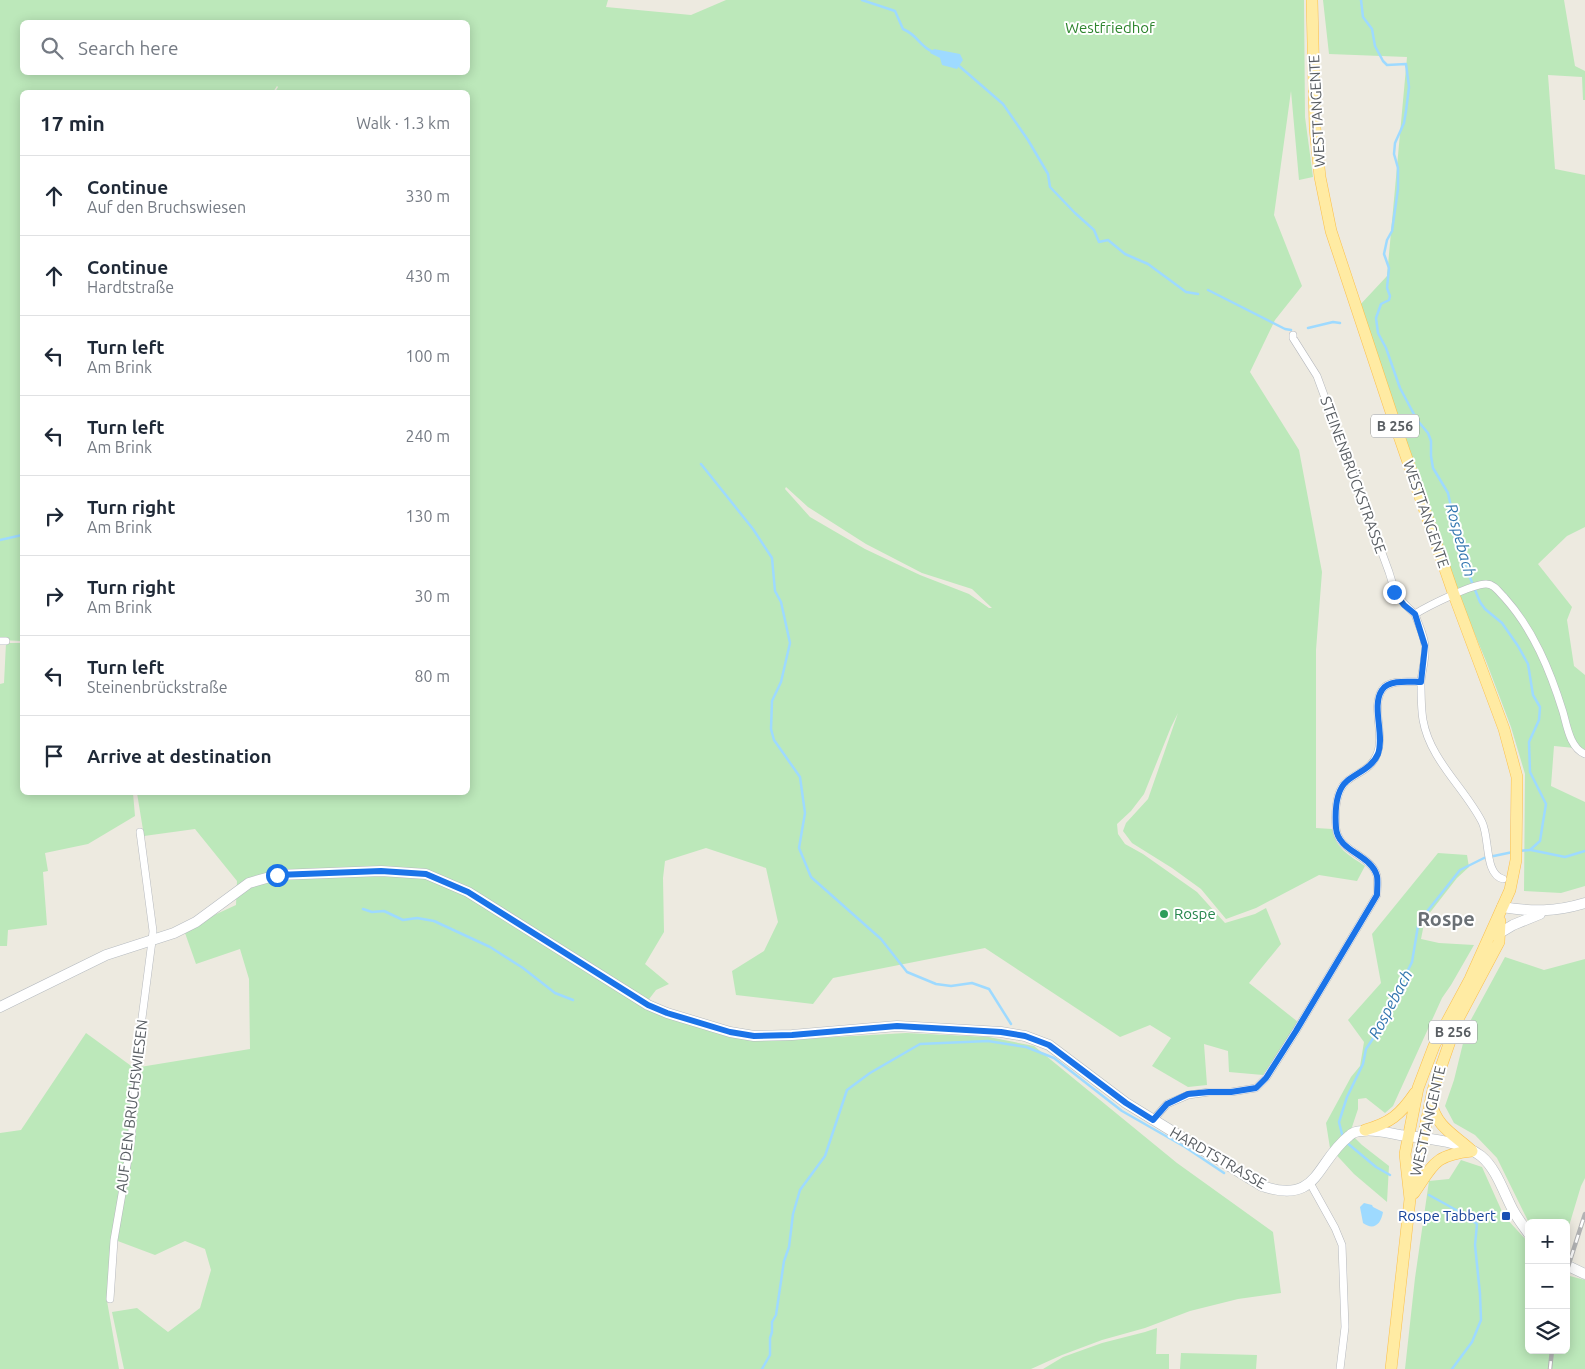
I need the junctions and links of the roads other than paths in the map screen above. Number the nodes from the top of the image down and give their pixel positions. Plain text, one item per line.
1 (1312, 0) edge
2 (1293, 334) dead end
3 (1454, 595) junction
4 (1415, 614) junction
5 (1421, 682) junction
6 (1584, 754) edge
7 (140, 832) dead end
8 (1503, 879) dead end
9 (1585, 903) edge
10 (1502, 907) junction
11 (1549, 911) junction
12 (1498, 934) junction
13 (152, 941) junction
14 (0, 1007) edge
15 (1418, 1088) junction
16 (1431, 1099) junction
17 (1153, 1120) junction
18 (1365, 1130) junction
19 (1408, 1136) junction
20 (1423, 1138) junction
21 (1472, 1151) junction
22 (1310, 1183) junction
23 (1410, 1199) junction
24 (1525, 1228) edge
25 (1570, 1267) edge
26 (1585, 1274) edge
27 (110, 1300) dead end
28 (1340, 1369) edge
29 (1390, 1369) edge

1 - 3 main road, WESTTANGENTE / B 256
2 - 4 street, STEINENBRÜCKSTRASSE
3 - 4 street
3 - 6 street
3 - 10 main road, WESTTANGENTE / B 256
4 - 5 street, STEINENBRÜCKSTRASSE
5 - 8 street, STEINENBRÜCKSTRASSE
5 - 17 street
7 - 13 street, AUF DEN BRUCHSWIESEN
9 - 11 street
10 - 11 street
10 - 12 main road, WESTTANGENTE / B 256
10 - 15 main road, WESTTANGENTE / B 256
11 - 12 street
12 - 16 main road, WESTTANGENTE / B 256
13 - 14 street
13 - 17 street, HARDTSTRASSE
13 - 27 street, AUF DEN BRUCHSWIESEN
15 - 18 main road, B 256
15 - 19 main road, WESTTANGENTE / B 256
16 - 20 main road, WESTTANGENTE / B 256
16 - 21 main road
17 - 22 street, HARDTSTRASSE
18 - 19 street
18 - 22 street
19 - 20 street
19 - 23 main road, WESTTANGENTE / B 256
20 - 21 street
20 - 23 main road, WESTTANGENTE / B 256
21 - 23 main road, B 256
21 - 24 street
22 - 28 street
23 - 29 main road, WESTTANGENTE / B 256
25 - 26 street

